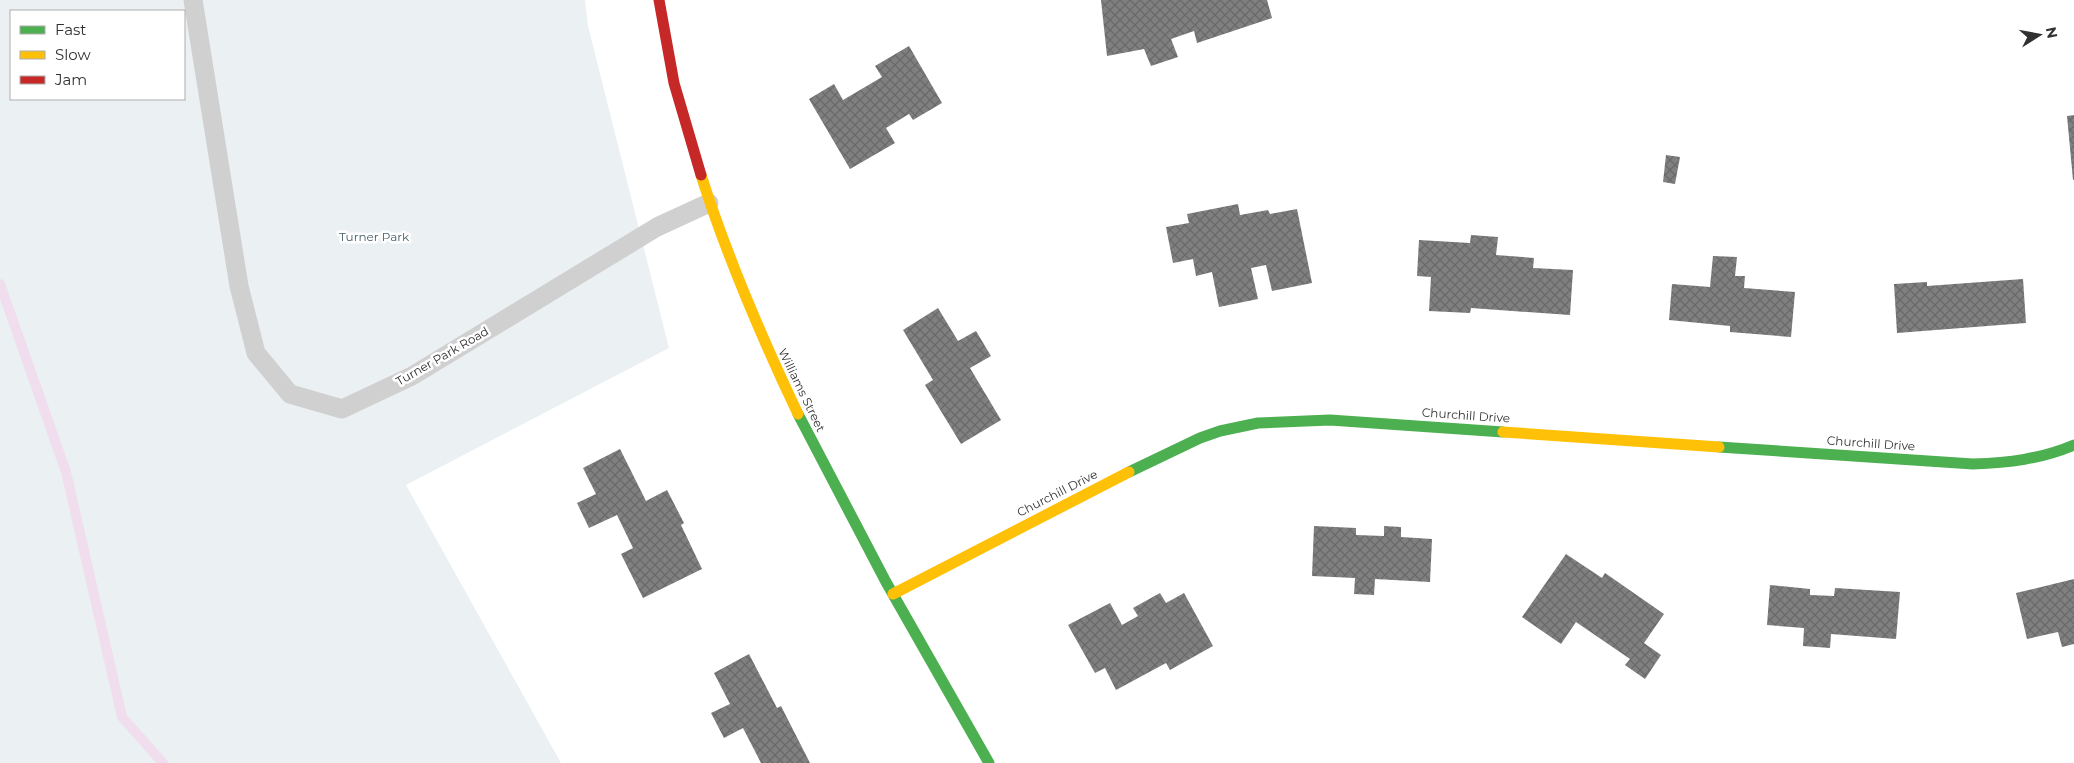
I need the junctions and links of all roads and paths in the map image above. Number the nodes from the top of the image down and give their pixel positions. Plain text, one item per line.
1 (193, 0) edge
2 (659, 0) edge
3 (709, 203) junction
4 (2074, 445) edge
5 (893, 594) junction
6 (990, 763) edge

1 - 3 lane, Turner Park Road
2 - 3 street, Williams Street
3 - 5 street, Williams Street
4 - 5 street, Churchill Drive
5 - 6 street, Williams Street

